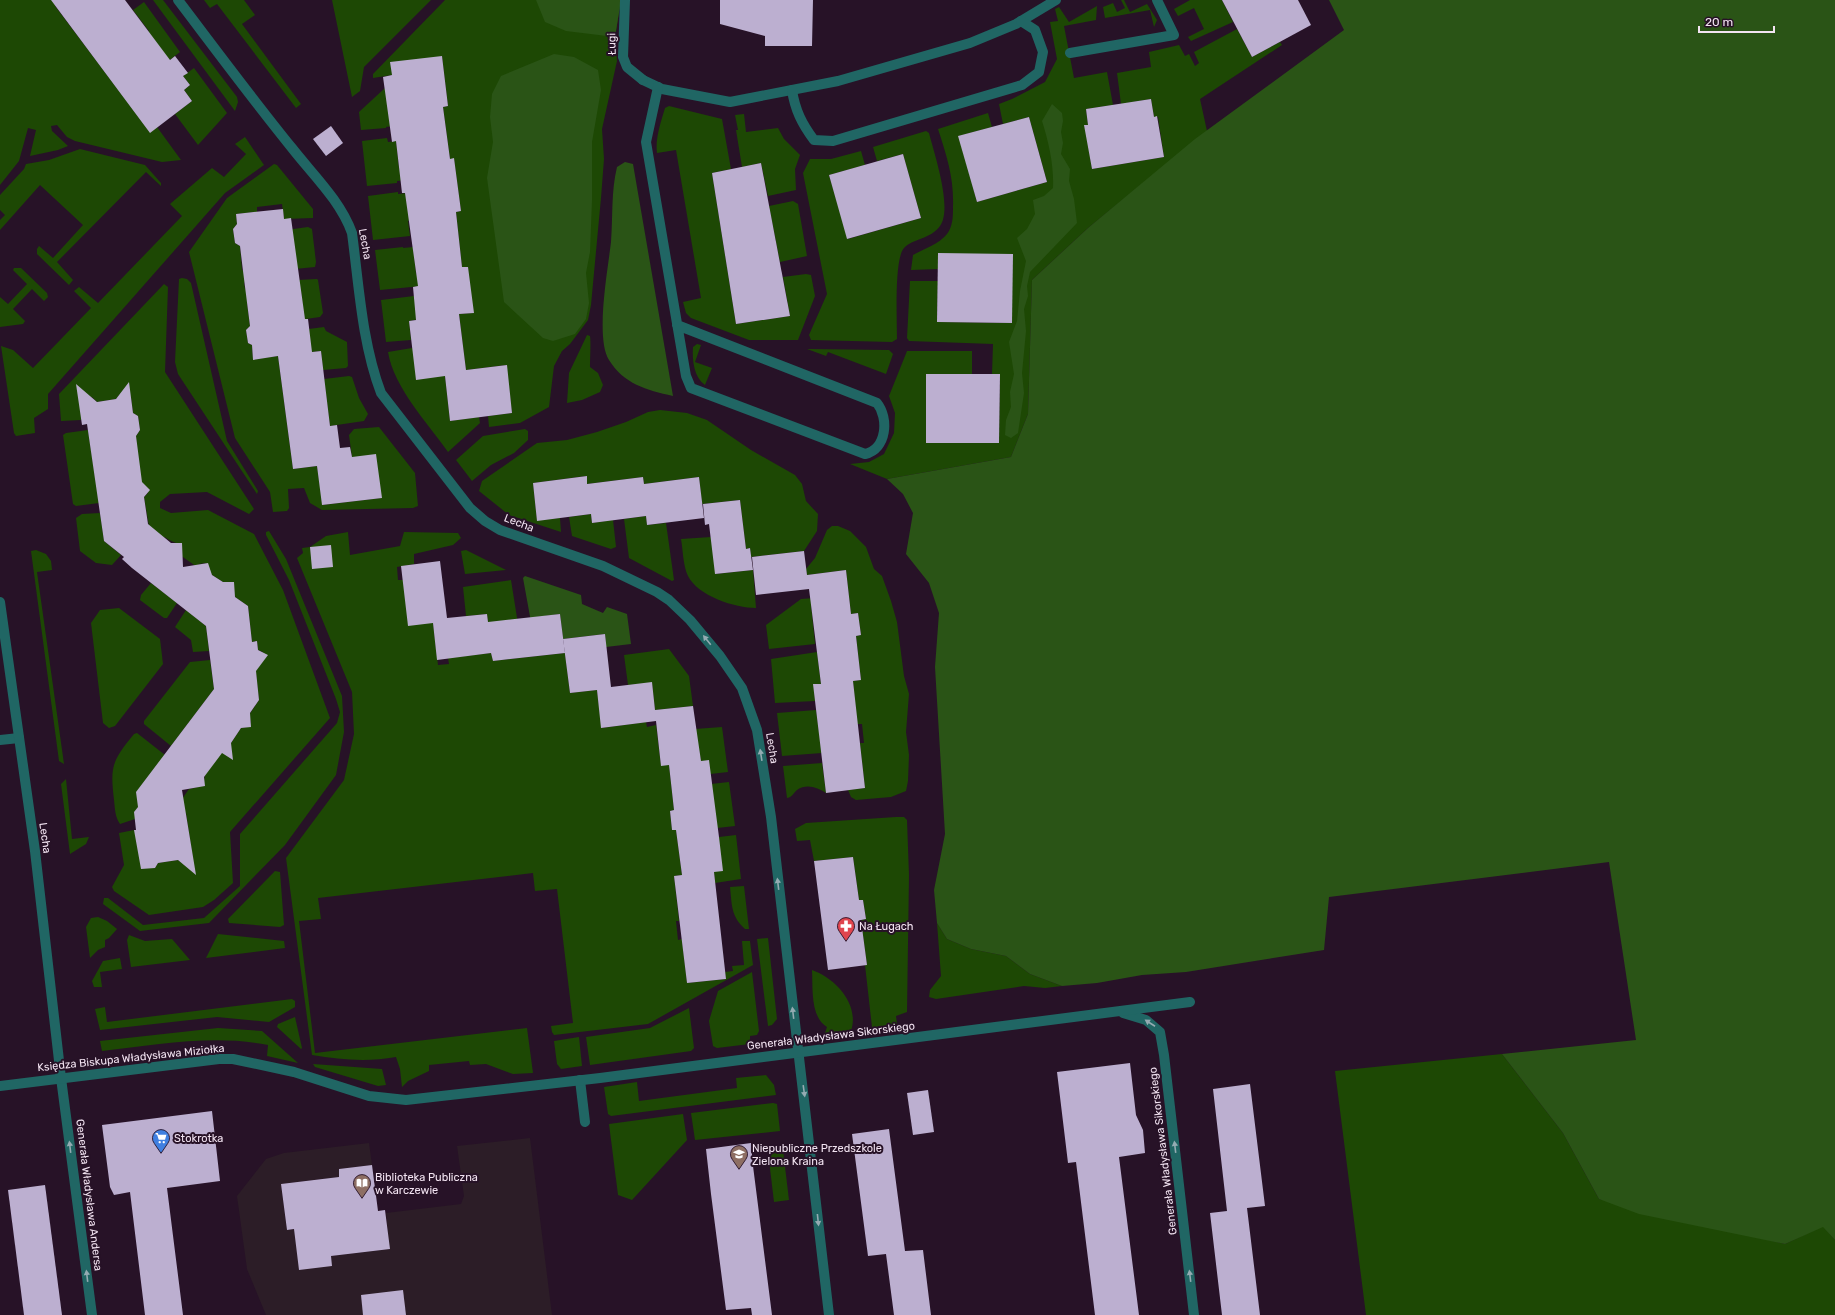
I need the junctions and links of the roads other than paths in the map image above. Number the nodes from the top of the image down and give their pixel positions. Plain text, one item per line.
1 (178, 0) edge
2 (625, 0) edge
3 (1056, 0) edge
4 (1158, 0) edge
5 (1021, 21) junction
6 (1070, 54) dead end
7 (658, 87) junction
8 (792, 90) junction
9 (677, 325) junction
10 (0, 602) edge
11 (19, 738) junction
12 (0, 740) edge
13 (1190, 1002) dead end
14 (1119, 1011) junction
15 (798, 1052) junction
16 (61, 1078) junction
17 (580, 1080) junction
18 (546, 1084) joint
19 (0, 1086) edge
20 (585, 1122) dead end
21 (92, 1315) edge
22 (829, 1315) edge
23 (1194, 1315) edge

15 -> 1 street, Lecha
2 - 7 street, Ługi
3 - 5 street, Ługi
4 - 6 street
5 - 8 street, Ługi
5 - 8 street
7 - 8 street, Ługi
7 - 9 street
9 - 9 street
10 - 11 street, Lecha
11 - 12 street
11 - 16 street, Lecha
13 - 14 street, Generała Władysława Sikorskiego
14 - 15 street, Generała Władysława Sikorskiego
23 -> 14 street, Generała Władysława Sikorskiego
15 - 17 street, Generała Władysława Sikorskiego
15 -> 22 street, Lecha
16 - 18 street, Księdza Biskupa Władysława Miziołka
16 - 19 street, Księdza Biskupa Władysława Miziołka
21 -> 16 street, Generała Władysława Andersa
17 - 18 street, Generała Władysława Sikorskiego
17 - 20 street

